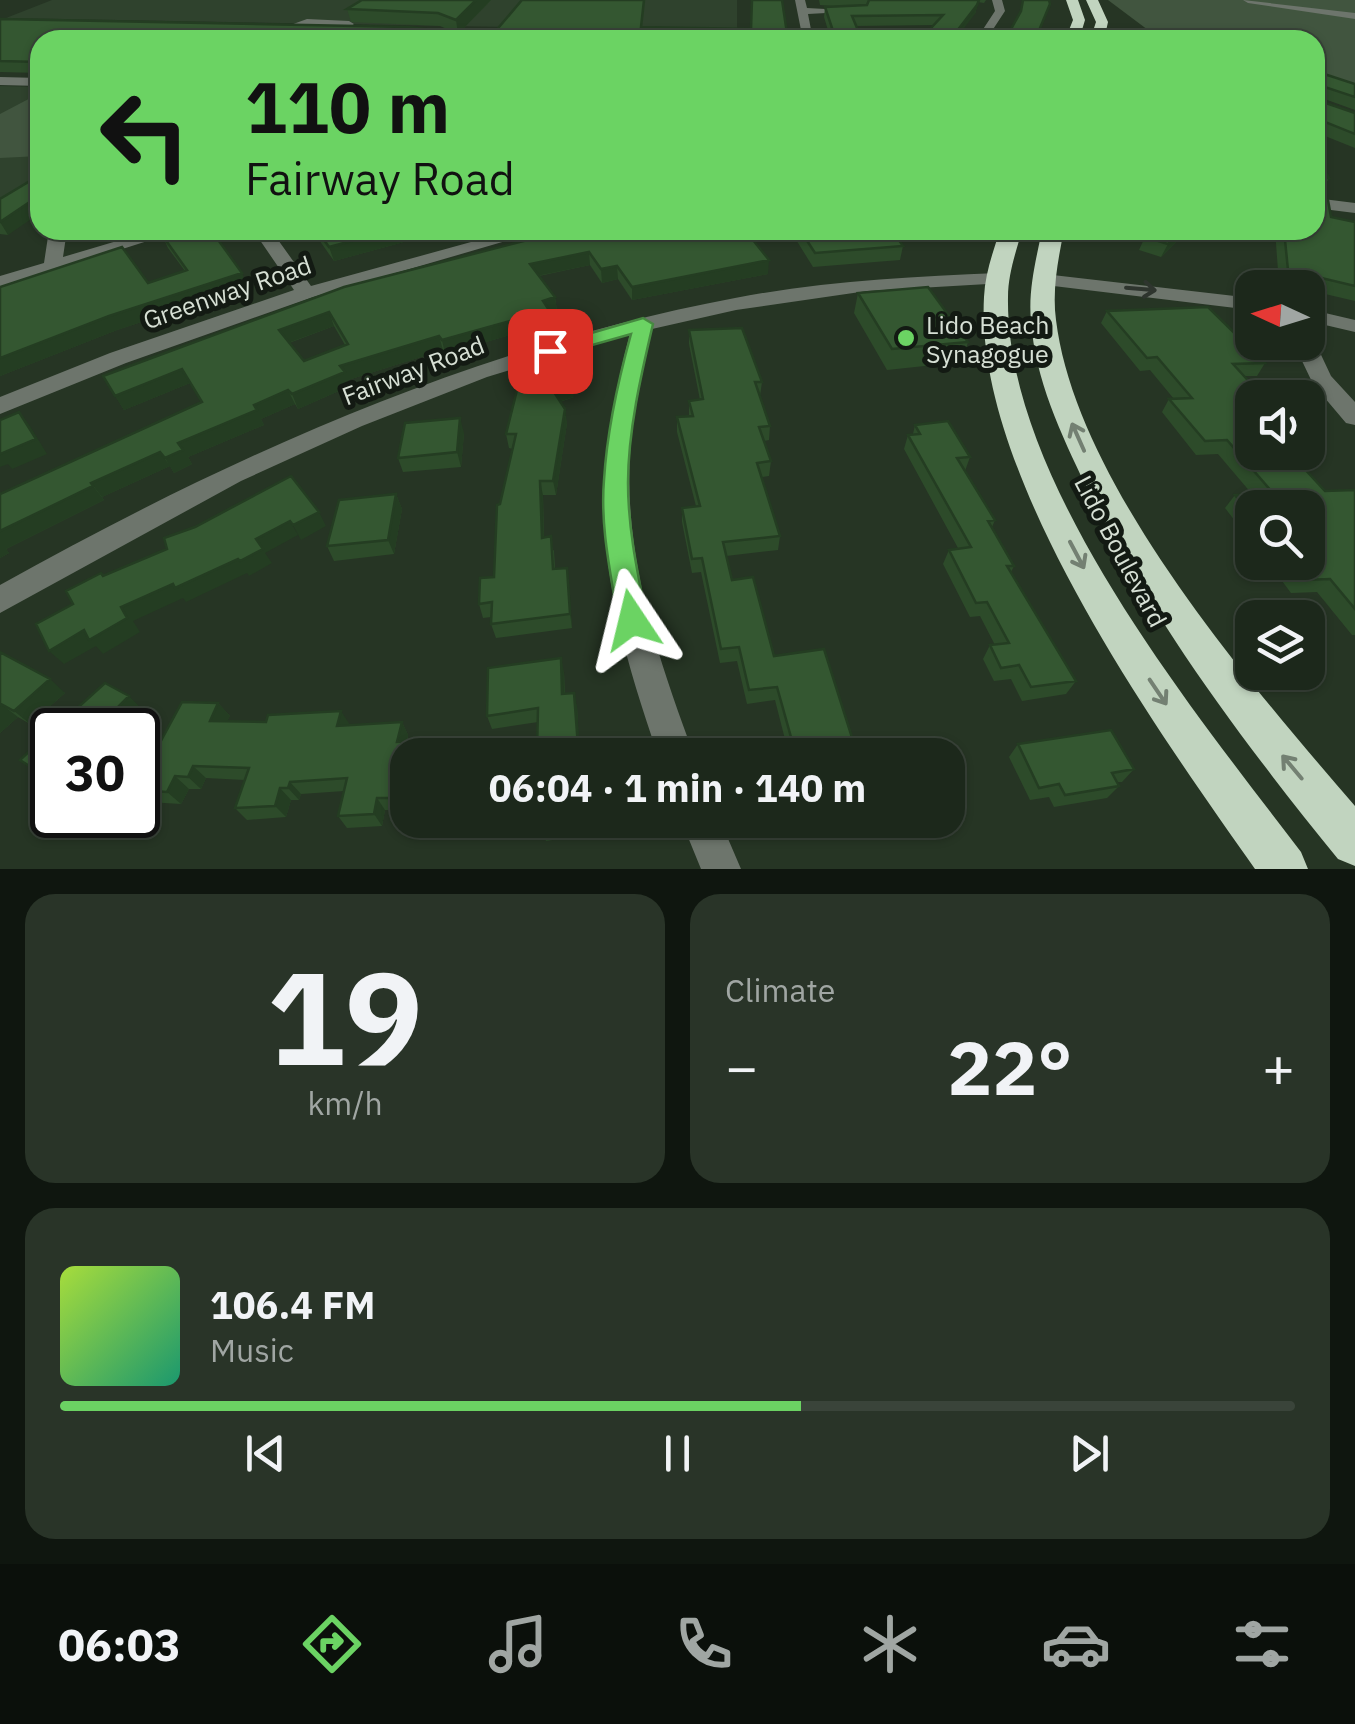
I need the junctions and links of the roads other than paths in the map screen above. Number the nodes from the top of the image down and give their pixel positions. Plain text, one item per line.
1 (997, 0) edge
2 (1072, 0) edge
3 (1092, 0) edge
4 (1248, 0) edge
5 (1260, 0) edge
6 (801, 5) edge
7 (860, 11) edge
8 (1355, 14) edge
9 (270, 27) edge
10 (361, 29) edge
11 (806, 30) edge
12 (988, 30) edge
13 (1076, 30) edge
14 (1100, 30) edge
15 (0, 81) edge
16 (30, 82) edge
17 (1325, 204) edge
18 (1355, 208) edge
19 (54, 240) edge
20 (139, 240) edge
21 (269, 240) edge
22 (499, 240) edge
23 (1008, 240) edge
24 (1051, 240) edge
25 (53, 265) junction
26 (998, 279) junction
27 (1044, 280) junction
28 (0, 282) edge
29 (306, 293) junction
30 (1235, 302) edge
31 (1325, 319) edge
32 (643, 324) junction
33 (1355, 326) edge
34 (1312, 360) edge
35 (0, 406) edge
36 (1355, 417) edge
37 (0, 600) edge
38 (670, 738) edge
39 (708, 838) edge
40 (1355, 842) edge
41 (722, 869) edge
42 (1284, 869) edge

1 - 12 street
2 - 13 highway
3 - 14 highway
4 - 8 street
5 - 8 street
6 - 7 street
6 - 11 street
9 - 10 street
15 - 16 street
17 - 18 street
19 - 25 street
20 - 25 street
21 - 29 street
22 - 29 street, Greenway Road
23 - 26 highway, Lido Boulevard
24 - 27 highway, Lido Boulevard
25 - 28 street
26 - 32 street, Fairway Road
26 -> 42 highway, Lido Boulevard
27 -> 30 street
40 -> 27 highway, Lido Boulevard
29 - 35 street, Greenway Road
31 - 33 street
32 - 37 street, Fairway Road
32 - 38 street
34 - 36 street
39 - 41 street

